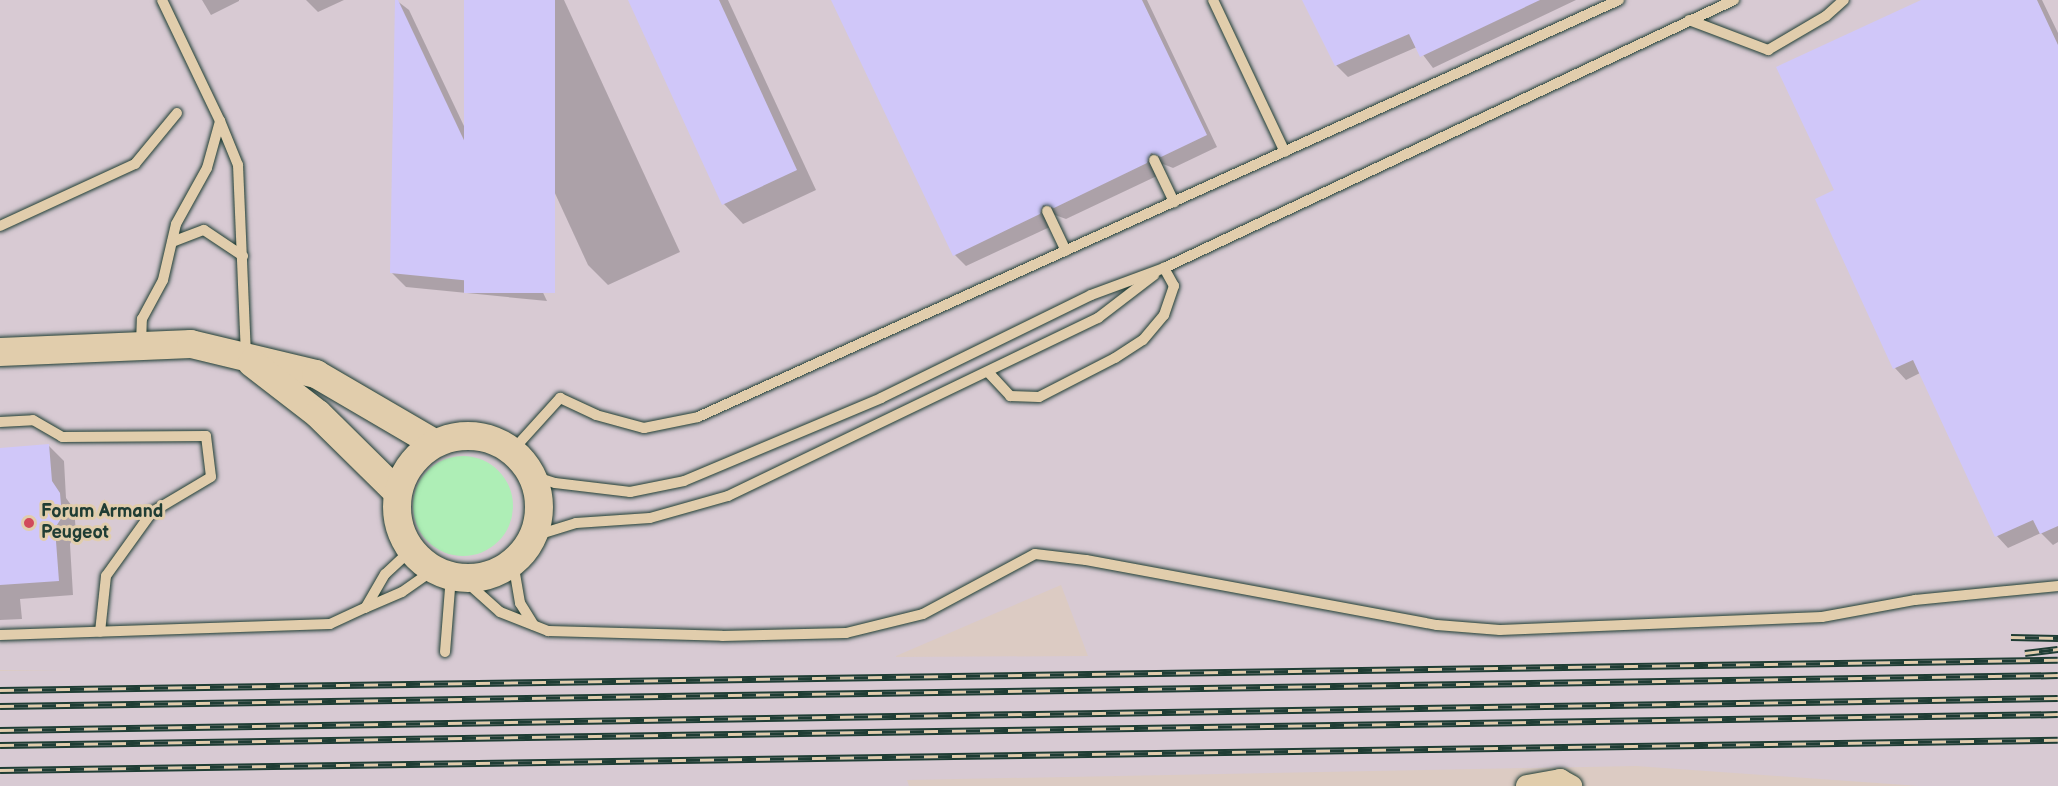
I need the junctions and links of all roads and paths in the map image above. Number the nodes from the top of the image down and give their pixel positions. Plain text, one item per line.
1 (162, 0) edge
2 (1213, 0) edge
3 (1619, 0) edge
4 (1734, 0) edge
5 (1844, 0) edge
6 (1689, 20) junction
7 (177, 113) dead end
8 (220, 122) junction
9 (1285, 152) junction
10 (1154, 160) dead end
11 (1174, 202) junction
12 (1047, 211) dead end
13 (0, 226) edge
14 (172, 242) junction
15 (1066, 251) junction
16 (243, 256) junction
17 (1164, 268) junction
18 (141, 344) junction
19 (0, 352) edge
20 (246, 358) junction
21 (988, 372) junction
22 (0, 422) edge
23 (434, 443) junction
24 (512, 451) junction
25 (533, 476) junction
26 (398, 493) junction
27 (534, 536) junction
28 (411, 550) junction
29 (513, 562) junction
30 (449, 575) junction
31 (2058, 586) edge
32 (365, 608) junction
33 (534, 625) junction
34 (100, 632) junction
35 (0, 635) edge
36 (445, 652) dead end
37 (1527, 786) edge
38 (1571, 786) edge

1 - 8 lane
2 - 9 lane
3 - 9 lane
4 - 6 lane
5 - 6 lane
6 - 17 lane
7 - 13 lane
8 - 14 lane
8 - 16 lane
9 - 11 lane
10 - 11 lane
11 - 15 lane
12 - 15 lane
14 - 16 lane
14 - 18 lane
15 - 24 lane
16 - 20 lane
17 - 21 lane
17 - 21 lane
17 - 25 lane
18 - 19 street
18 - 20 street
20 - 23 street
20 - 26 street
21 - 27 lane
22 - 34 lane
23 - 24 street
23 - 26 street
24 - 25 street
25 - 27 street
26 - 28 street
27 - 29 street
28 - 30 street
28 - 32 lane
29 - 30 street
29 - 33 lane
30 - 32 lane
30 - 33 lane
30 - 36 lane
31 - 33 lane
32 - 34 lane
34 - 35 lane
37 - 38 street

